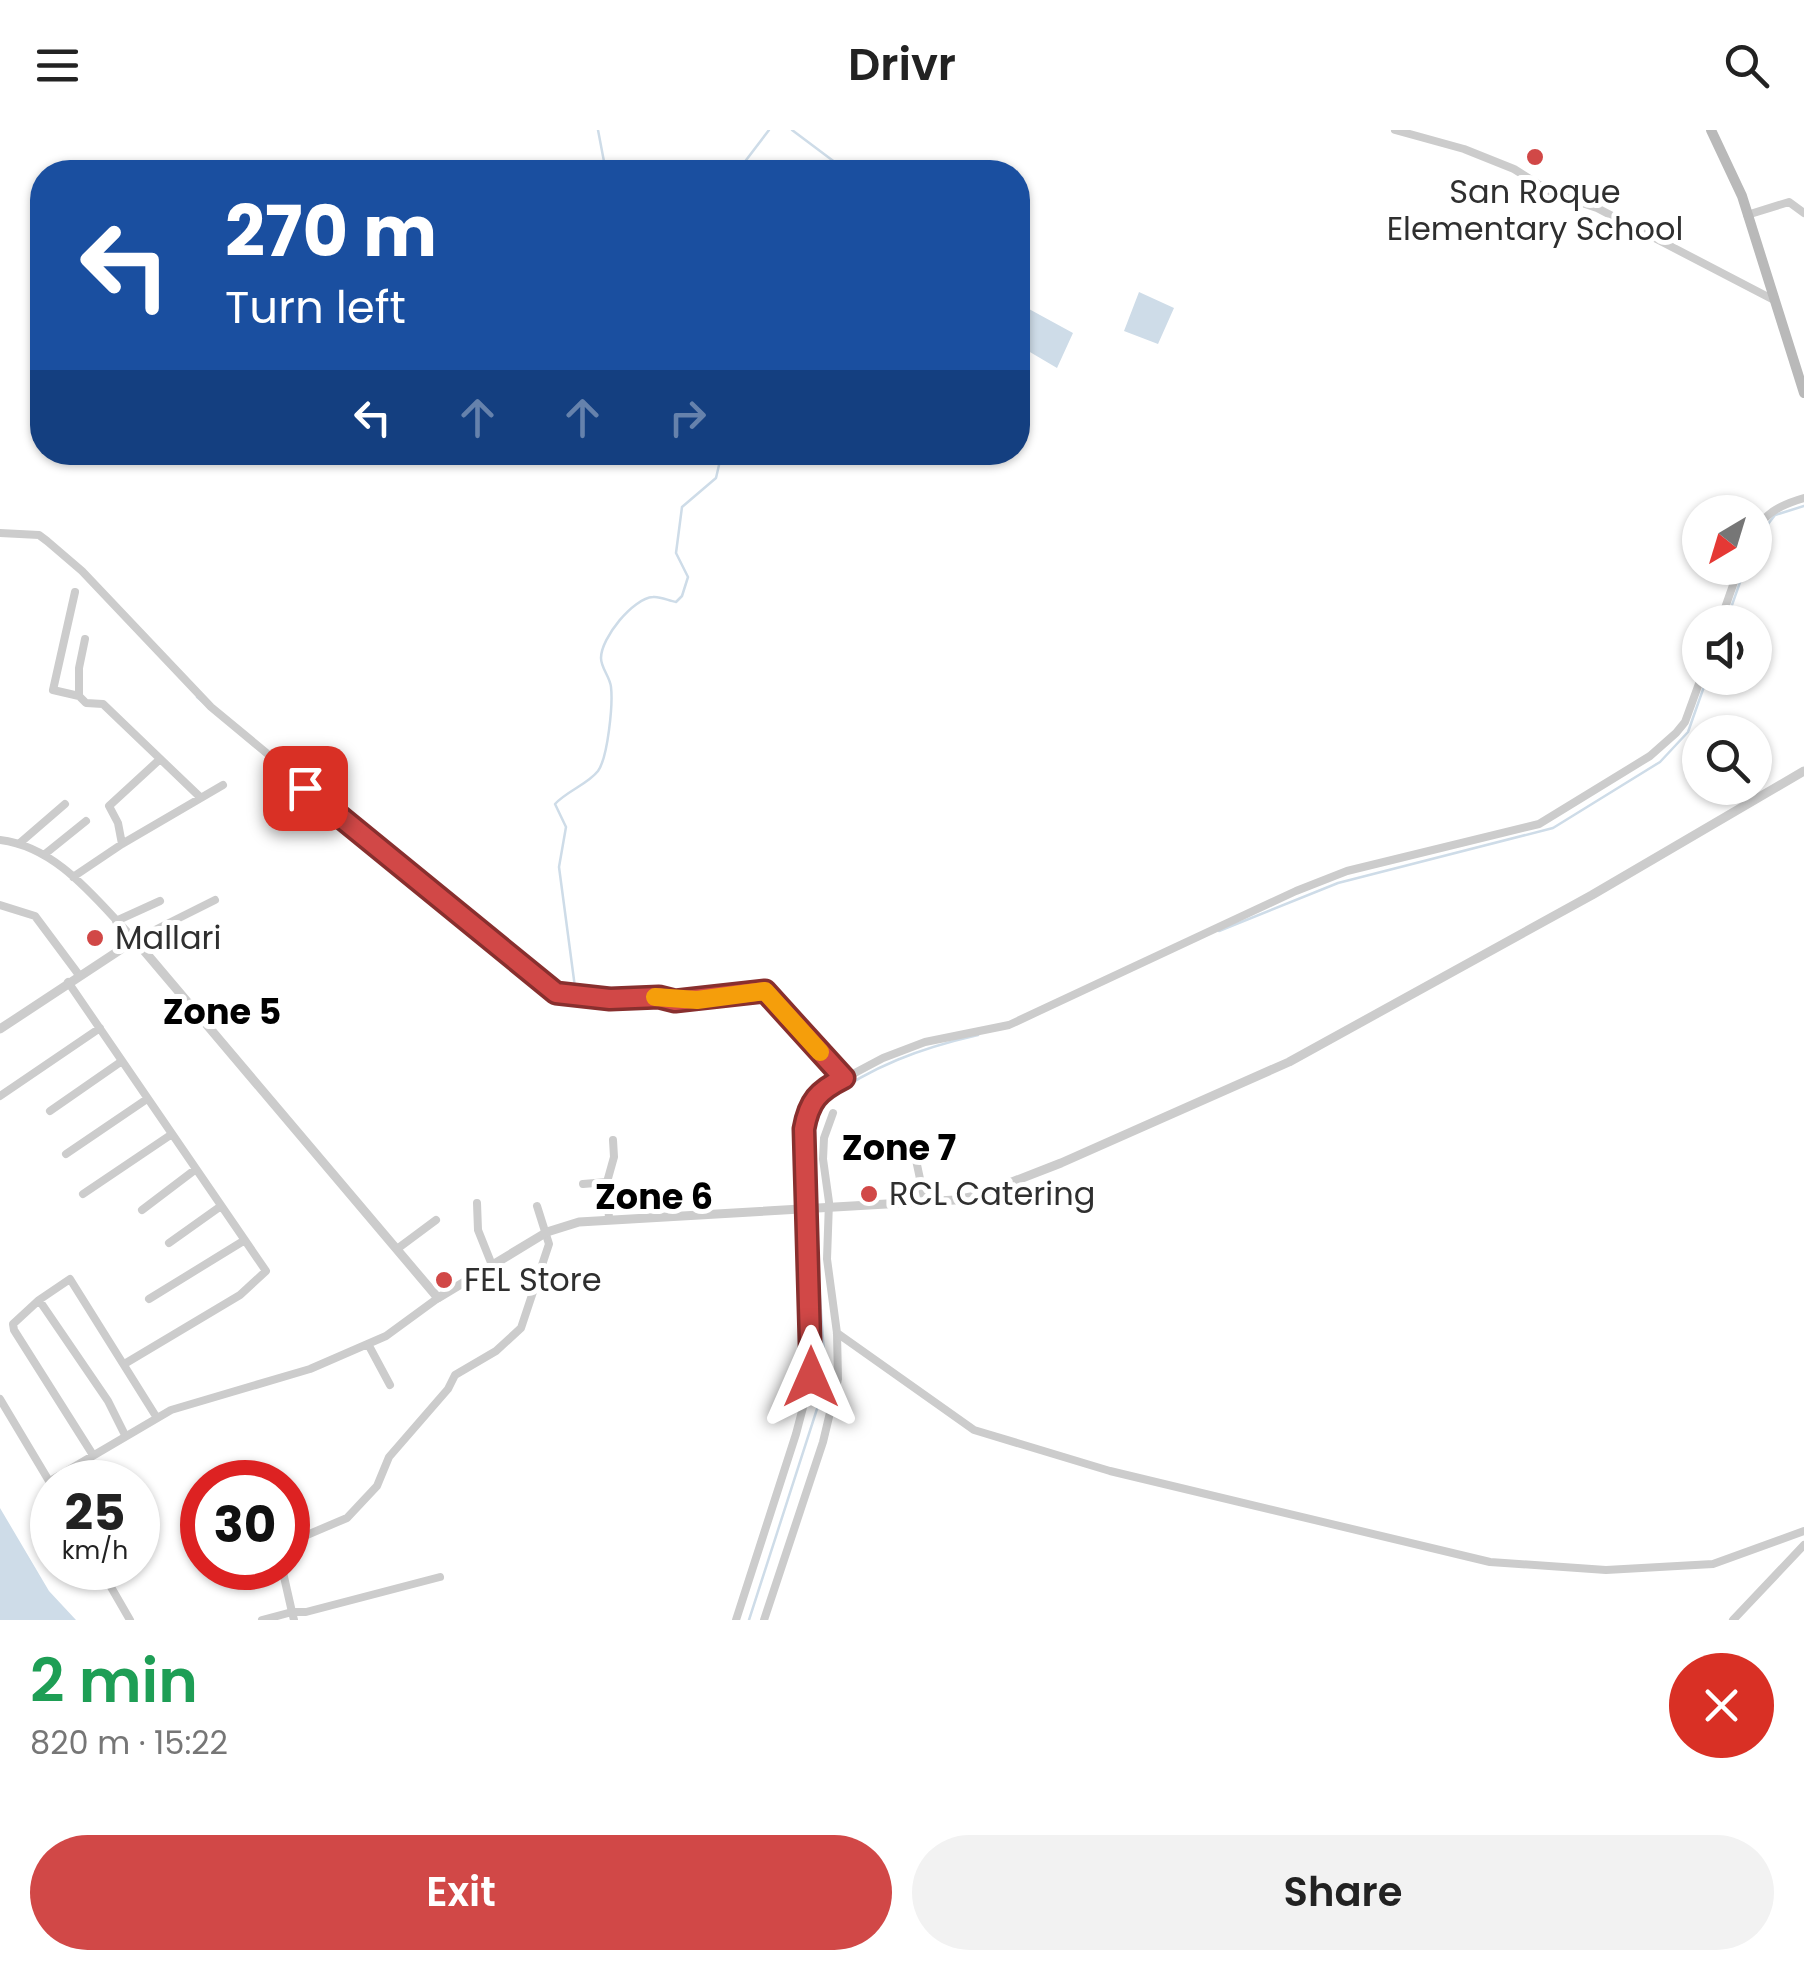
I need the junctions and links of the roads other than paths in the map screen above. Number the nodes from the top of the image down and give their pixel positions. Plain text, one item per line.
1 (1712, 130) edge
2 (1400, 131) edge
3 (1804, 213) edge
4 (1748, 215) junction
5 (1772, 299) junction
6 (1804, 393) edge
7 (1804, 498) edge
8 (1772, 512) edge
9 (0, 533) edge
10 (75, 592) dead end
11 (85, 639) dead end
12 (1694, 695) edge
13 (79, 696) junction
14 (158, 760) junction
15 (1804, 771) edge
16 (224, 785) dead end
17 (200, 796) junction
18 (65, 804) dead end
19 (86, 821) dead end
20 (0, 840) edge
21 (21, 842) junction
22 (122, 844) junction
23 (45, 854) junction
24 (73, 877) junction
25 (215, 900) dead end
26 (160, 901) dead end
27 (0, 905) edge
28 (116, 920) junction
29 (134, 940) junction
30 (79, 975) junction
31 (68, 982) junction
32 (100, 1028) junction
33 (0, 1029) edge
34 (122, 1061) junction
35 (844, 1078) junction
36 (0, 1096) edge
37 (147, 1099) junction
38 (50, 1111) dead end
39 (833, 1113) dead end
40 (172, 1134) junction
41 (613, 1140) dead end
42 (912, 1146) dead end
43 (66, 1154) dead end
44 (196, 1169) junction
45 (607, 1182) junction
46 (583, 1184) dead end
47 (82, 1194) dead end
48 (925, 1202) junction
49 (477, 1203) dead end
50 (221, 1206) junction
51 (537, 1206) dead end
52 (815, 1209) junction
53 (142, 1210) dead end
54 (608, 1219) junction
55 (436, 1220) dead end
56 (547, 1232) junction
57 (245, 1240) junction
58 (169, 1243) dead end
59 (396, 1249) junction
60 (492, 1265) junction
61 (438, 1298) junction
62 (149, 1299) dead end
63 (39, 1300) junction
64 (837, 1333) junction
65 (368, 1344) junction
66 (126, 1362) junction
67 (390, 1385) dead end
68 (0, 1399) edge
69 (158, 1418) junction
70 (125, 1435) junction
71 (92, 1454) junction
72 (37, 1460) edge
73 (84, 1460) edge
74 (1804, 1531) edge
75 (310, 1534) edge
76 (1804, 1545) edge
77 (440, 1577) dead end
78 (113, 1590) edge
79 (287, 1590) edge
80 (293, 1616) edge
81 (130, 1620) edge
82 (262, 1620) edge
83 (736, 1620) edge
84 (764, 1620) edge
85 (1733, 1620) edge

1 - 4 main road
2 - 5 street
3 - 4 street
4 - 5 main road
5 - 6 main road
7 - 8 street
9 - 35 street
10 - 13 street
11 - 13 street
12 - 35 street
13 - 14 street
14 - 17 street
14 - 22 street
15 - 48 street
16 - 17 street
17 - 22 street
18 - 21 street
19 - 23 street
20 - 21 street
21 - 23 street
22 - 24 street
23 - 24 street
24 - 28 street
25 - 29 street
26 - 28 street
27 - 30 street
28 - 29 street
29 - 30 street
29 - 59 street
30 - 31 street
31 - 32 street
31 - 33 street
32 - 34 street
32 - 36 street
34 - 37 street
34 - 38 street
35 - 52 street
37 - 40 street
37 - 43 street
39 - 52 street
40 - 44 street
40 - 47 street
41 - 45 street
42 - 48 street
44 - 50 street
44 - 53 street
45 - 46 street
45 - 54 street
48 - 52 street
49 - 60 street
50 - 57 street
50 - 58 street
51 - 56 street
52 - 54 street
52 - 64 street
52 - 83 street
54 - 56 street
55 - 59 street
56 - 60 street
56 - 75 street
57 - 62 street
57 - 66 street
59 - 61 street
60 - 61 street
61 - 65 street
63 - 66 street
63 - 70 street
63 - 71 street
64 - 74 street
64 - 84 street
65 - 67 street
65 - 69 street
66 - 69 street
68 - 72 street
69 - 70 street
70 - 71 street
71 - 73 street
76 - 85 street
77 - 80 street
78 - 81 street
79 - 80 street
80 - 82 street

